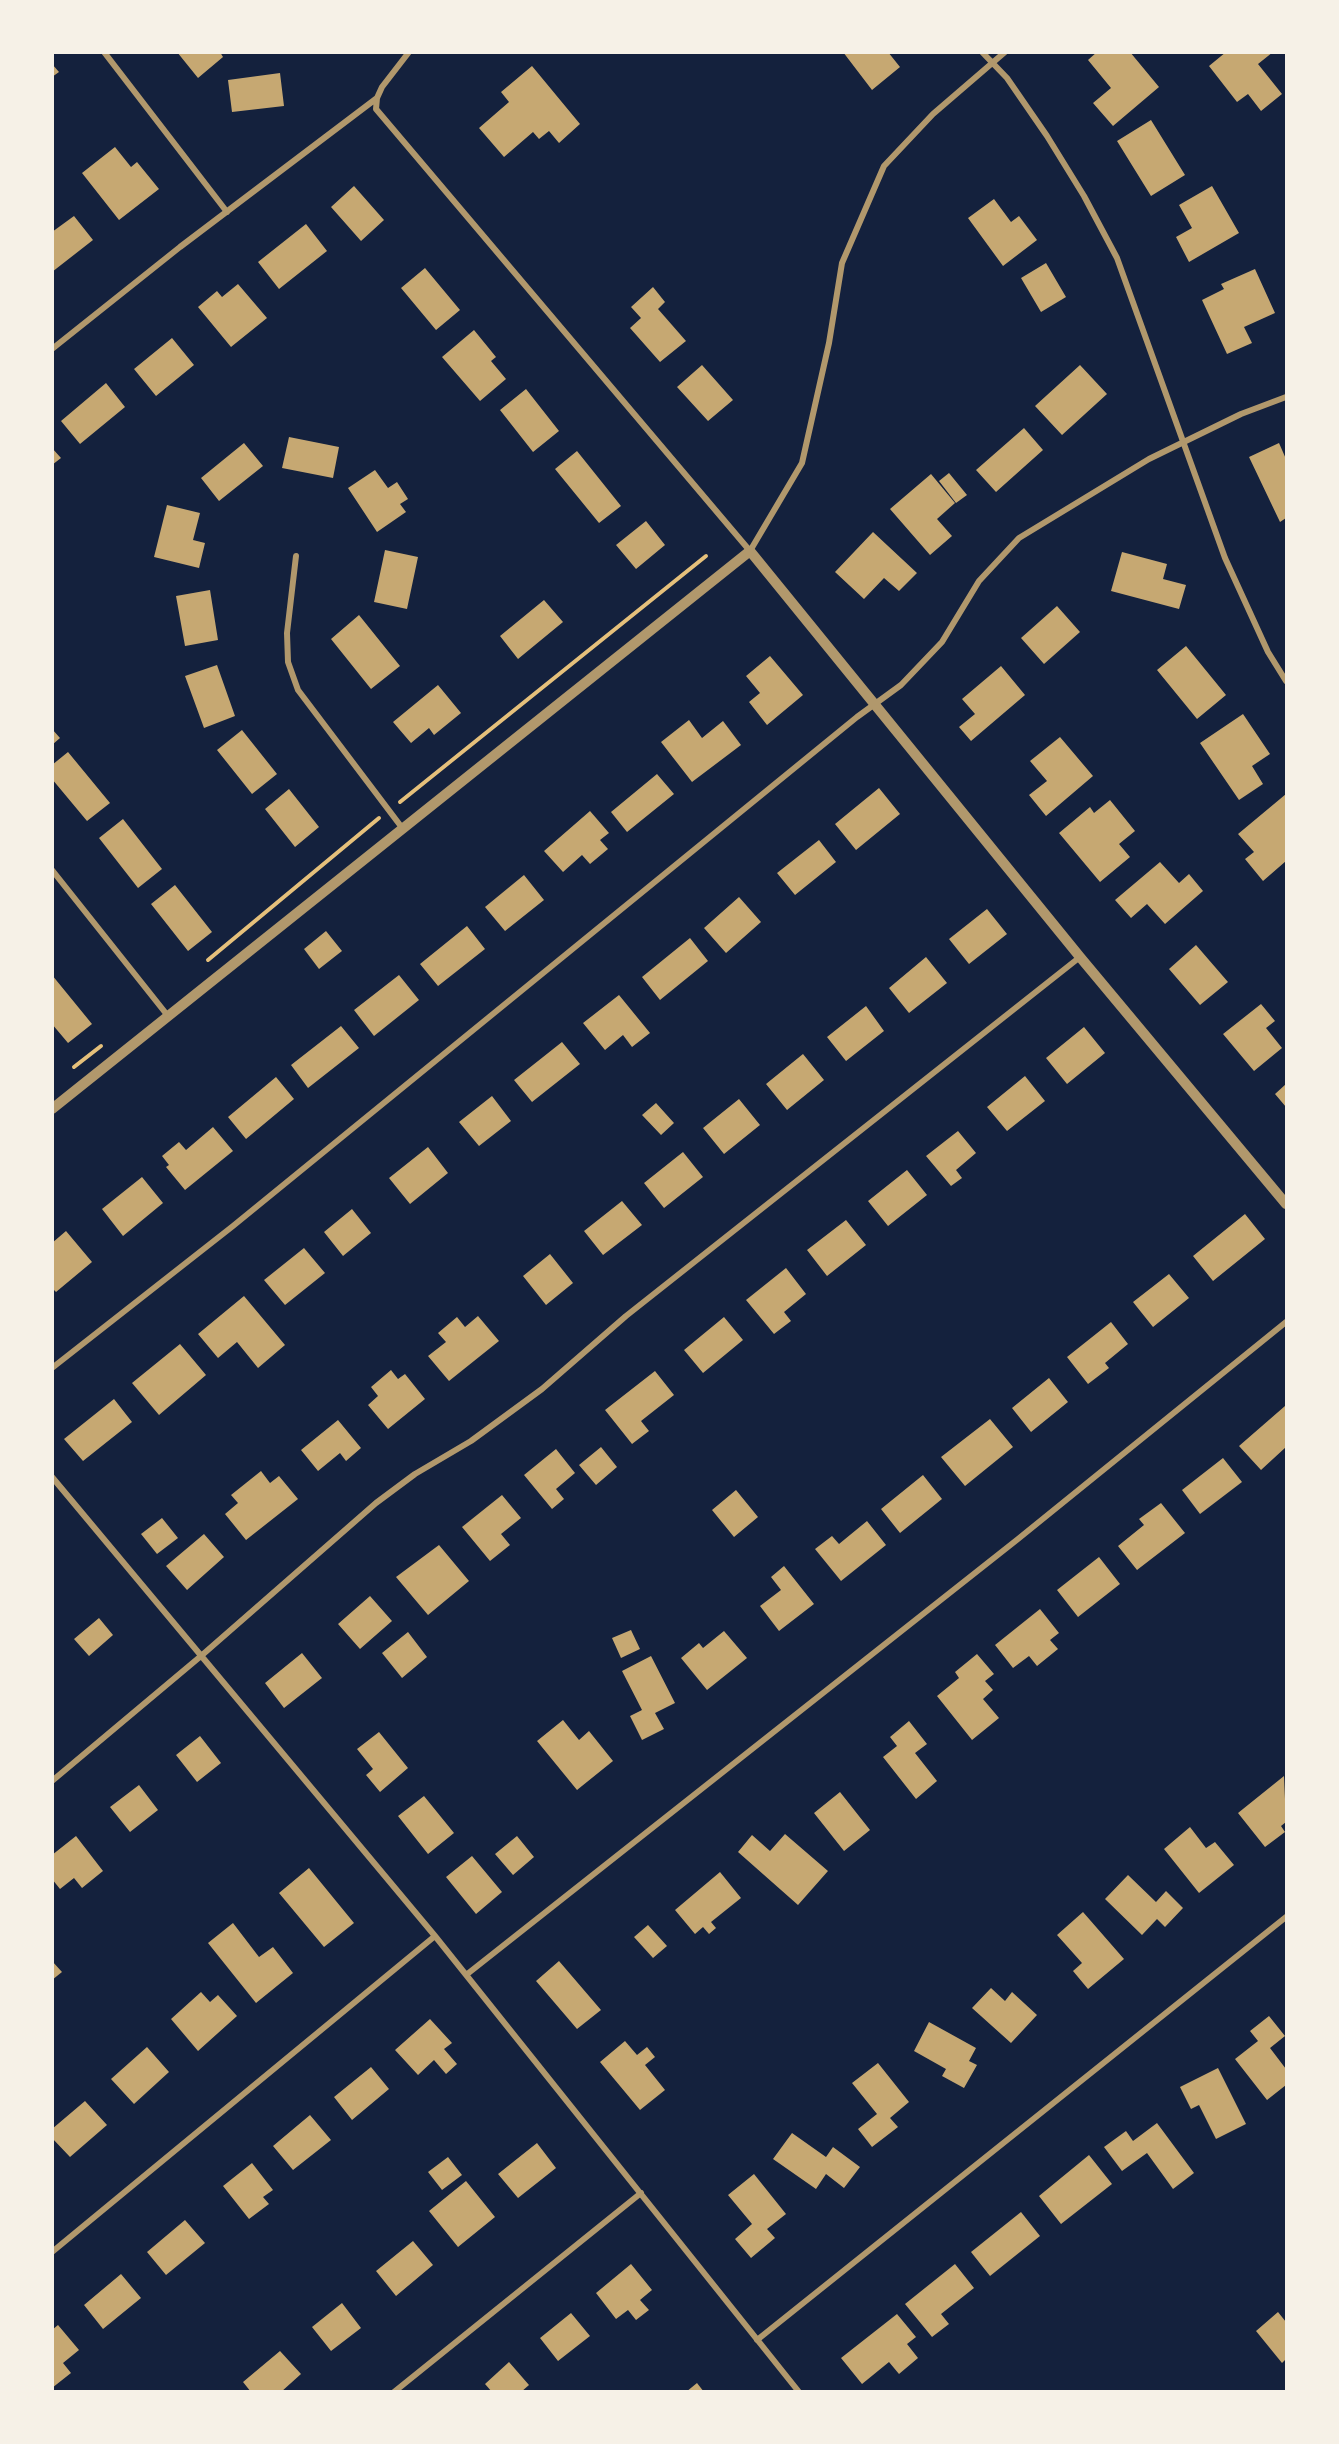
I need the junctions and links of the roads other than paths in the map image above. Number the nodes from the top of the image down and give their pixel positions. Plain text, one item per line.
1 (104, 52) edge
2 (409, 52) edge
3 (982, 52) edge
4 (1005, 52) edge
5 (991, 63) junction
6 (376, 98) junction
7 (227, 212) junction
8 (52, 349) edge
9 (1287, 397) edge
10 (1184, 442) junction
11 (750, 551) junction
12 (296, 556) dead end
13 (1287, 681) edge
14 (873, 704) junction
15 (403, 830) junction
16 (52, 870) edge
17 (1080, 957) junction
18 (168, 1016) junction
19 (52, 1109) edge
20 (1287, 1204) edge
21 (1287, 1322) edge
22 (52, 1368) edge
23 (52, 1477) edge
24 (201, 1656) junction
25 (52, 1781) edge
26 (1287, 1917) edge
27 (435, 1936) junction
28 (466, 1975) junction
29 (640, 2193) junction
30 (52, 2252) edge
31 (758, 2340) junction
32 (394, 2391) edge
33 (799, 2391) edge

1 - 7 street
2 - 6 street
3 - 5 street
4 - 5 street
5 - 10 street
5 - 11 street
6 - 7 street
6 - 11 street
7 - 8 street
9 - 10 street
10 - 13 street
10 - 14 street
11 - 14 street
11 - 15 street
12 - 15 street
14 - 17 street
14 - 22 street
15 - 18 street
16 - 18 street
17 - 20 street
17 - 24 street
18 - 19 street
21 - 28 street
23 - 24 street
24 - 25 street
24 - 27 street
26 - 31 street
27 - 28 street
27 - 30 street
28 - 29 street
29 - 31 street
29 - 32 street
31 - 33 street

